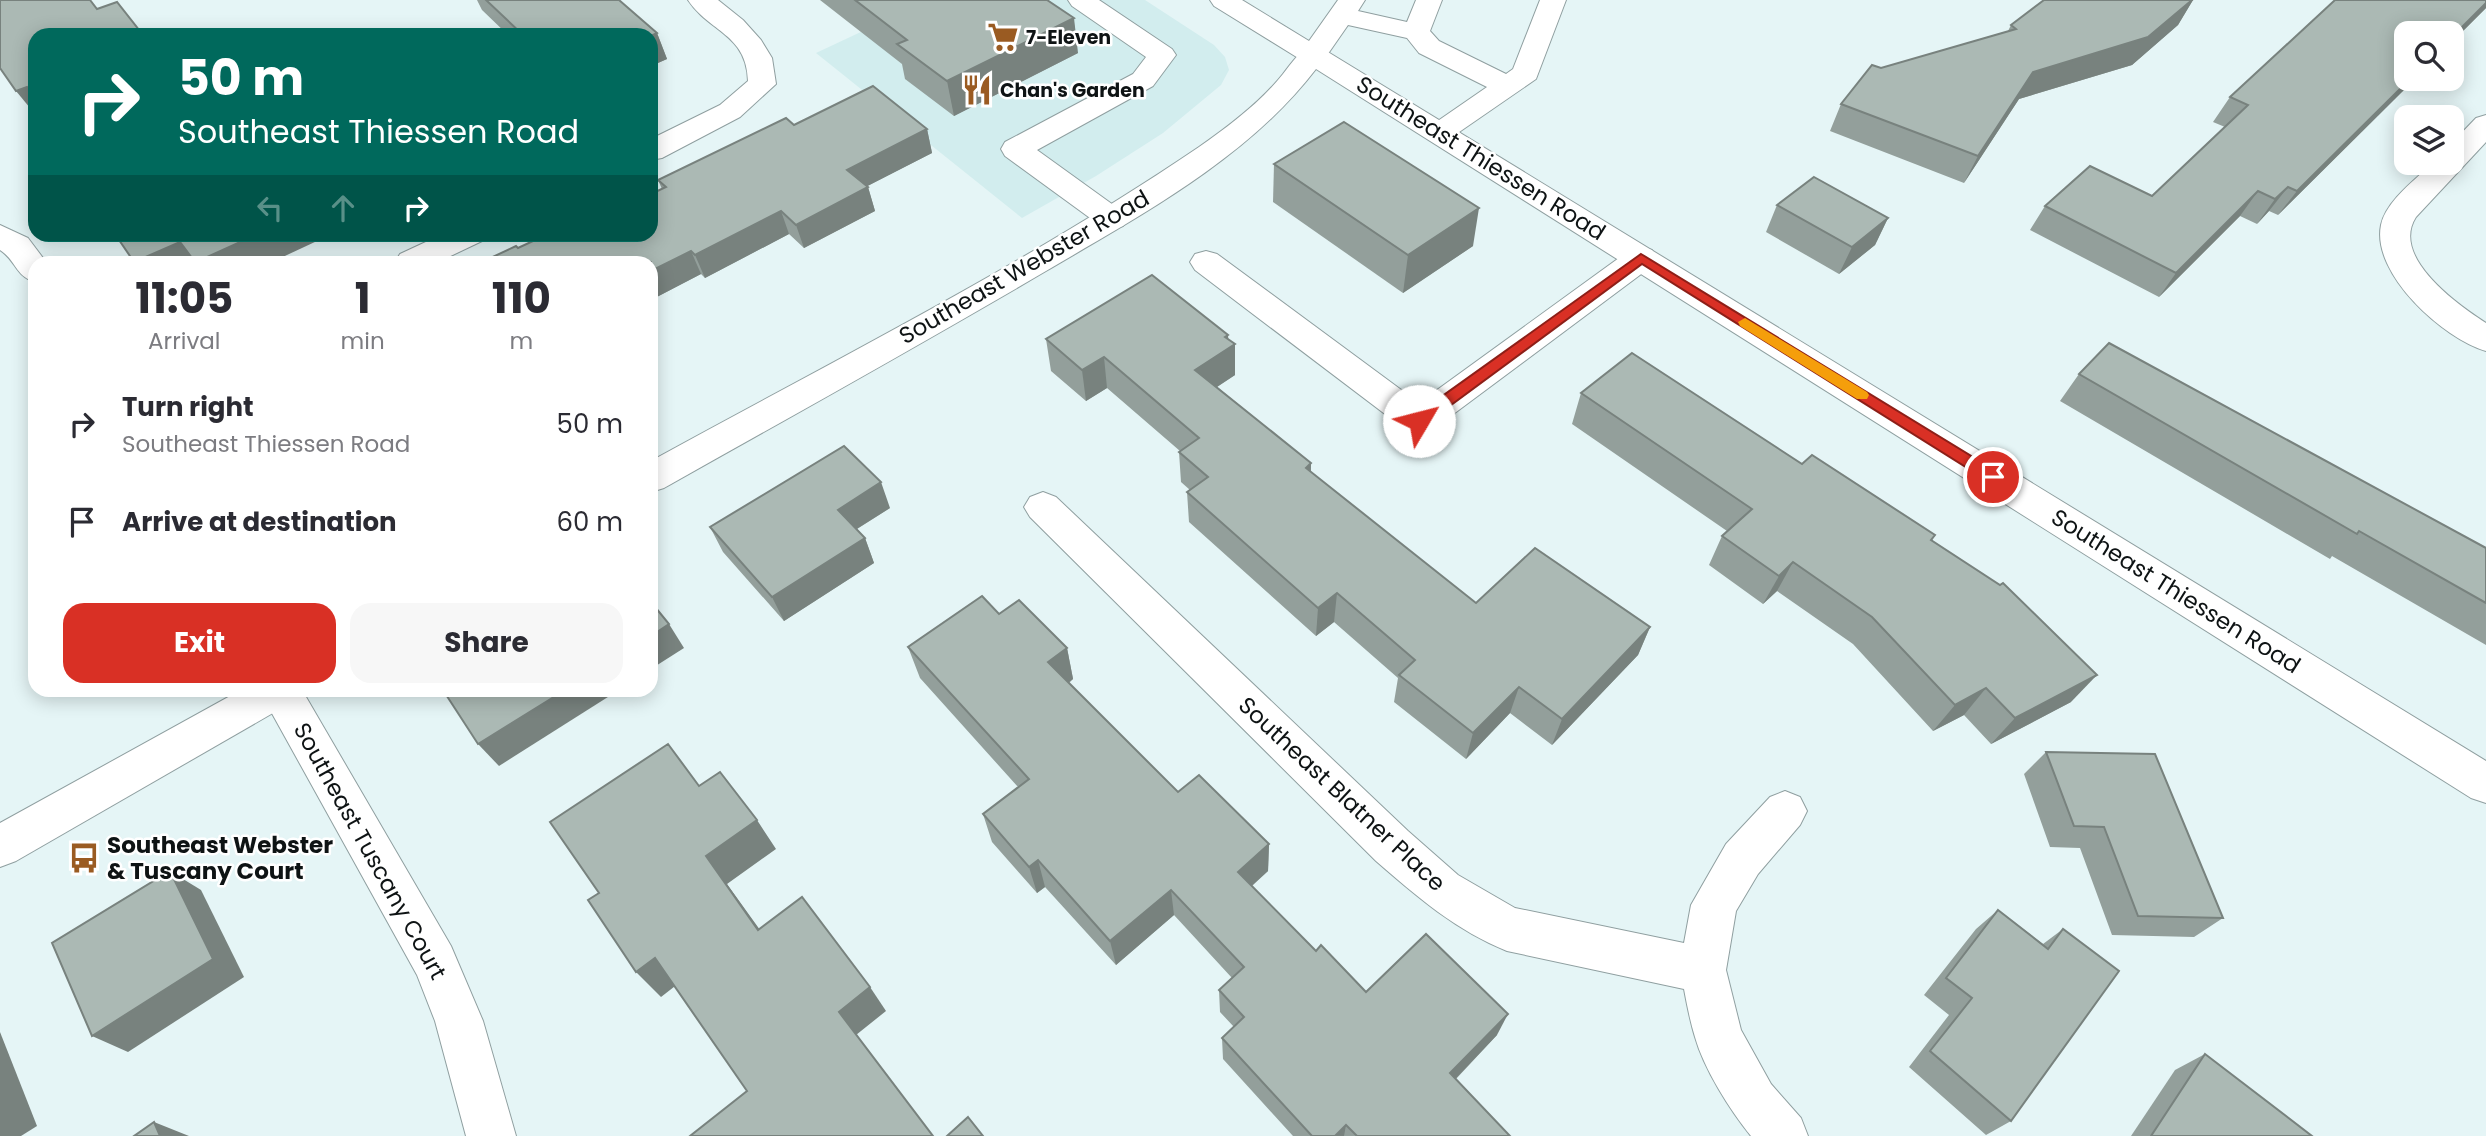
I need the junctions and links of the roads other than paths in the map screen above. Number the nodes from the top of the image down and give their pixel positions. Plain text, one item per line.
1 (701, 0) edge
2 (1081, 0) edge
3 (1223, 0) edge
4 (1429, 0) edge
5 (1553, 0) edge
6 (1347, 8) edge
7 (1416, 32) junction
8 (1313, 55) junction
9 (1508, 86) junction
10 (2486, 124) edge
11 (1439, 132) junction
12 (658, 147) edge
13 (2464, 148) edge
14 (2439, 175) edge
15 (1112, 219) junction
16 (0, 236) edge
17 (454, 242) edge
18 (424, 256) edge
19 (1641, 258) junction
20 (28, 261) edge
21 (1206, 262) dead end
22 (2486, 339) edge
23 (658, 474) edge
24 (1043, 507) dead end
25 (266, 697) edge
26 (283, 697) edge
27 (2486, 784) edge
28 (1784, 811) dead end
29 (0, 846) edge
30 (1703, 970) junction
31 (491, 1136) edge
32 (1783, 1136) edge

1 - 12 street
2 - 15 street
3 - 8 street, Southeast Thiessen Road
4 - 7 street
5 - 9 street
6 - 7 street
6 - 8 street, Southeast Webster Road
7 - 9 street
8 - 11 street, Southeast Thiessen Road
8 - 15 street, Southeast Webster Road
9 - 11 street
10 - 13 street
11 - 19 street, Southeast Thiessen Road
14 - 22 street
15 - 23 street, Southeast Webster Road
16 - 20 street
17 - 18 street
19 - 21 street
19 - 27 street, Southeast Thiessen Road
24 - 30 street, Southeast Blatner Place
25 - 29 street
26 - 31 street, Southeast Tuscany Court
28 - 30 street
30 - 32 street

